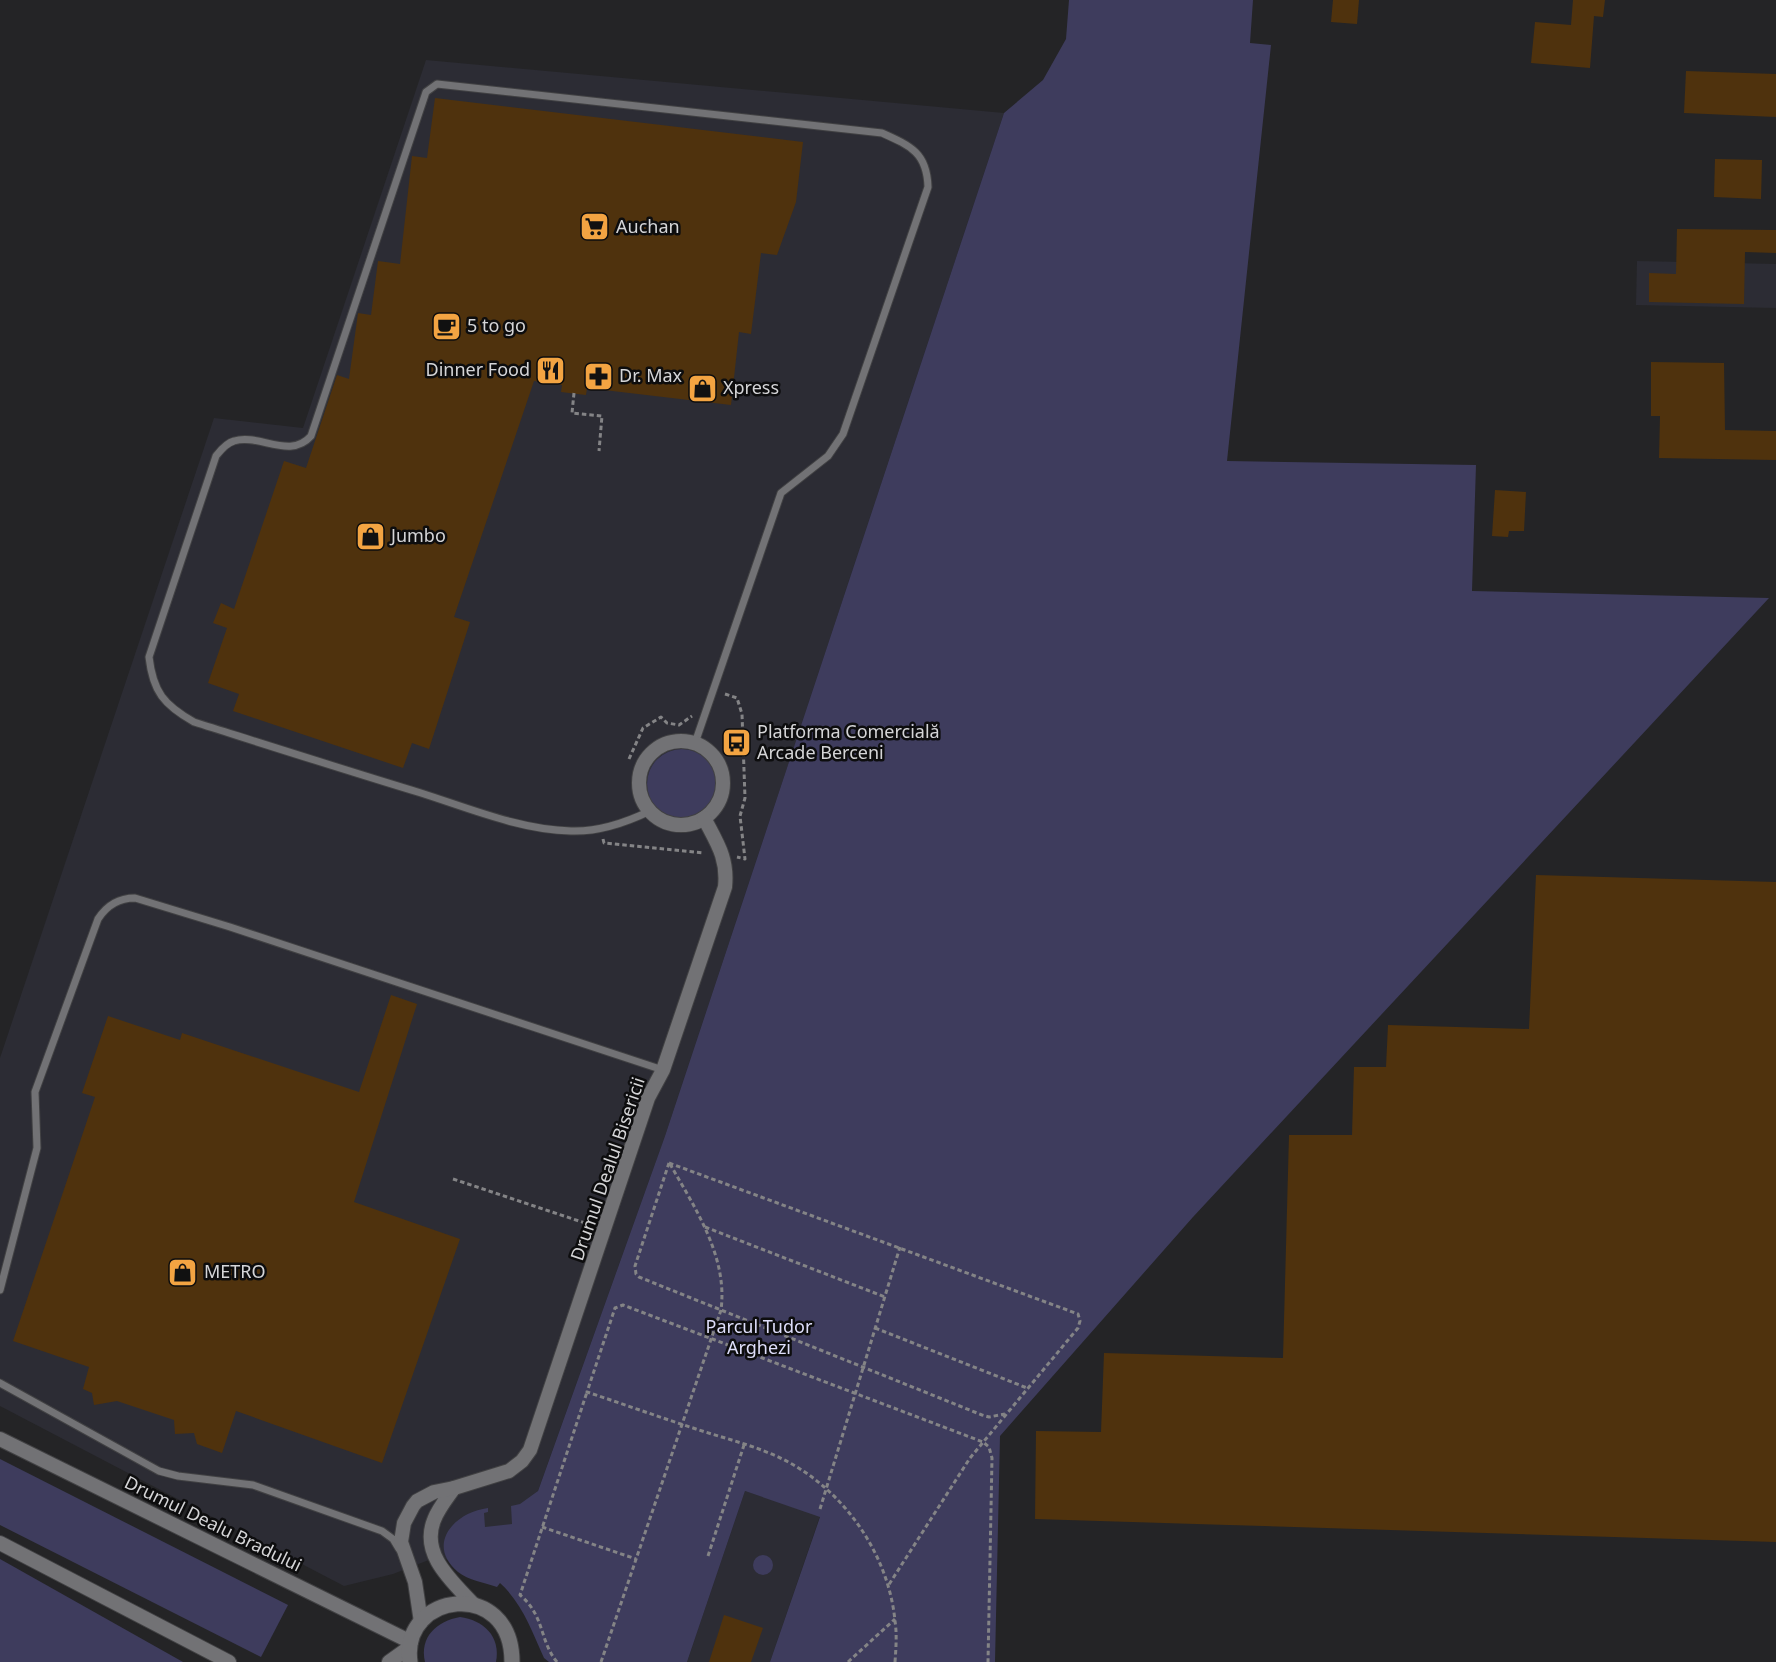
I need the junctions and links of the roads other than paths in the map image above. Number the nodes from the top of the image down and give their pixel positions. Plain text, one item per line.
1 (695, 743) junction
2 (650, 811) junction
3 (704, 818) junction
4 (663, 1070) junction
5 (0, 1290) edge
6 (0, 1383) edge
7 (0, 1439) edge
8 (454, 1488) junction
9 (0, 1543) edge
10 (406, 1560) junction
11 (474, 1605) junction
12 (421, 1622) junction
13 (410, 1650) edge
14 (512, 1655) edge
15 (229, 1662) edge
16 (389, 1662) edge
17 (522, 1662) edge

1 - 2 street
1 - 2 lane
1 - 3 street
2 - 3 street
3 - 4 street, Drumul Dealul Bisericii
4 - 5 lane
4 - 8 street, Drumul Dealul Bisericii
6 - 10 lane
7 - 13 street, Drumul Dealu Bradului
8 - 10 street, Drumul Dealul Bisericii
8 - 11 street
9 - 15 street
10 - 12 street, Drumul Dealul Bisericii
11 - 12 main road
11 - 14 main road
12 - 13 main road
13 - 16 street
14 - 17 main road

